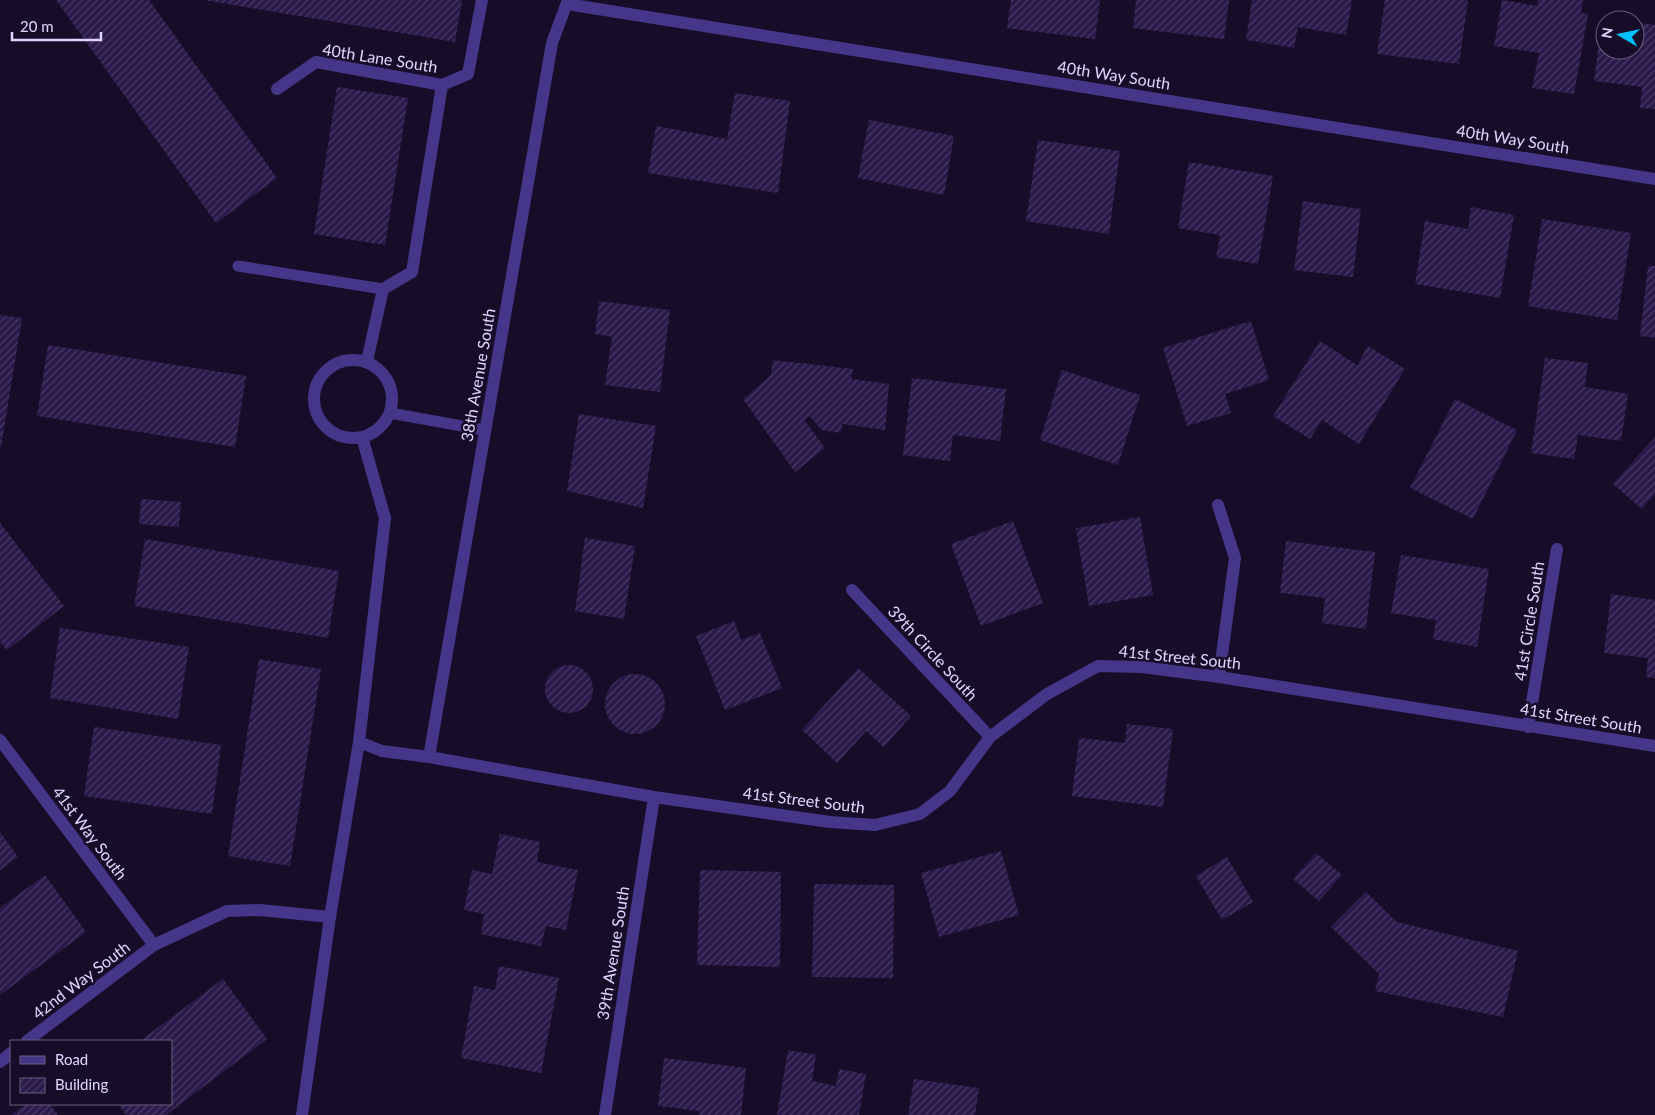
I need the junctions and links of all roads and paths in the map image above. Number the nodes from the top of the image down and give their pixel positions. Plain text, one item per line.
1 (482, 0) edge
2 (567, 2) edge
3 (442, 85) junction
4 (277, 90) dead end
5 (1655, 179) edge
6 (238, 266) dead end
7 (382, 289) junction
8 (367, 361) junction
9 (390, 413) junction
10 (484, 430) junction
11 (362, 437) junction
12 (1218, 505) dead end
13 (1557, 549) dead end
14 (852, 590) dead end
15 (1219, 676) junction
16 (1528, 727) junction
17 (990, 737) junction
18 (0, 740) edge
19 (359, 742) junction
20 (1655, 746) edge
21 (429, 757) junction
22 (654, 797) junction
23 (330, 917) junction
24 (154, 945) junction
25 (28, 1040) edge
26 (10, 1054) edge
27 (0, 1062) edge
28 (302, 1115) edge
29 (605, 1115) edge

1 - 3 street, 40th Lane South
2 - 5 street, 40th Way South
2 - 10 street, 38th Avenue South
3 - 4 street, 40th Lane South
3 - 7 street
6 - 7 lane
7 - 8 street
8 - 9 street
8 - 11 street
9 - 10 lane
9 - 11 street
10 - 21 street, 38th Avenue South
11 - 19 street
12 - 15 street
13 - 16 street, 41st Circle South
14 - 17 street, 39th Circle South
15 - 16 street, 41st Street South
15 - 17 street, 41st Street South
16 - 20 street, 41st Street South
17 - 22 street, 41st Street South
18 - 24 street, 41st Way South
19 - 21 street, 41st Street South
19 - 23 street
21 - 22 street, 41st Street South
22 - 29 street, 39th Avenue South
23 - 24 street, 42nd Way South
23 - 28 street
24 - 25 street, 42nd Way South
26 - 27 street

